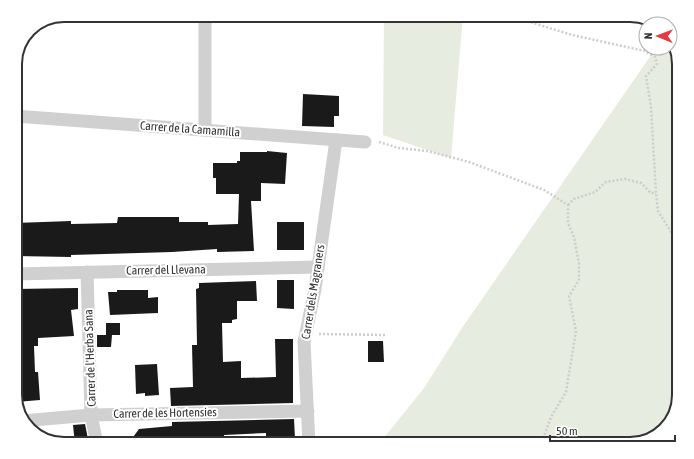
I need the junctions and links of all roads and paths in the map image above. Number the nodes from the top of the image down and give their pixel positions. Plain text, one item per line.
1 (205, 22) edge
2 (530, 22) edge
3 (22, 117) edge
4 (205, 130) junction
5 (336, 140) junction
6 (365, 142) joint
7 (656, 193) junction
8 (568, 205) junction
9 (672, 234) edge
10 (318, 267) junction
11 (87, 272) junction
12 (22, 274) edge
13 (306, 333) junction
14 (387, 334) dead end
15 (308, 411) junction
16 (91, 415) junction
17 (31, 420) edge
18 (96, 437) edge
19 (309, 437) edge
20 (544, 437) edge

1 - 4 street
2 - 7 path
3 - 4 street, Carrer de la Camamilla
4 - 5 street, Carrer de la Camamilla
5 - 6 street, Carrer de la Camamilla
5 - 10 street, Carrer dels Magraners
6 - 8 path
7 - 8 path
7 - 9 path
8 - 20 path
10 - 11 street, Carrer del Llevana
10 - 13 street, Carrer dels Magraners
11 - 12 street, Carrer del Llevana
11 - 16 street, Carrer de l'Herba Sana
13 - 14 path
13 - 15 street, Carrer dels Magraners
15 - 16 street, Carrer de les Hortensies
15 - 19 street, Carrer dels Magraners
16 - 17 street, Carrer de les Hortensies
16 - 18 street, Carrer de l'Herba Sana

